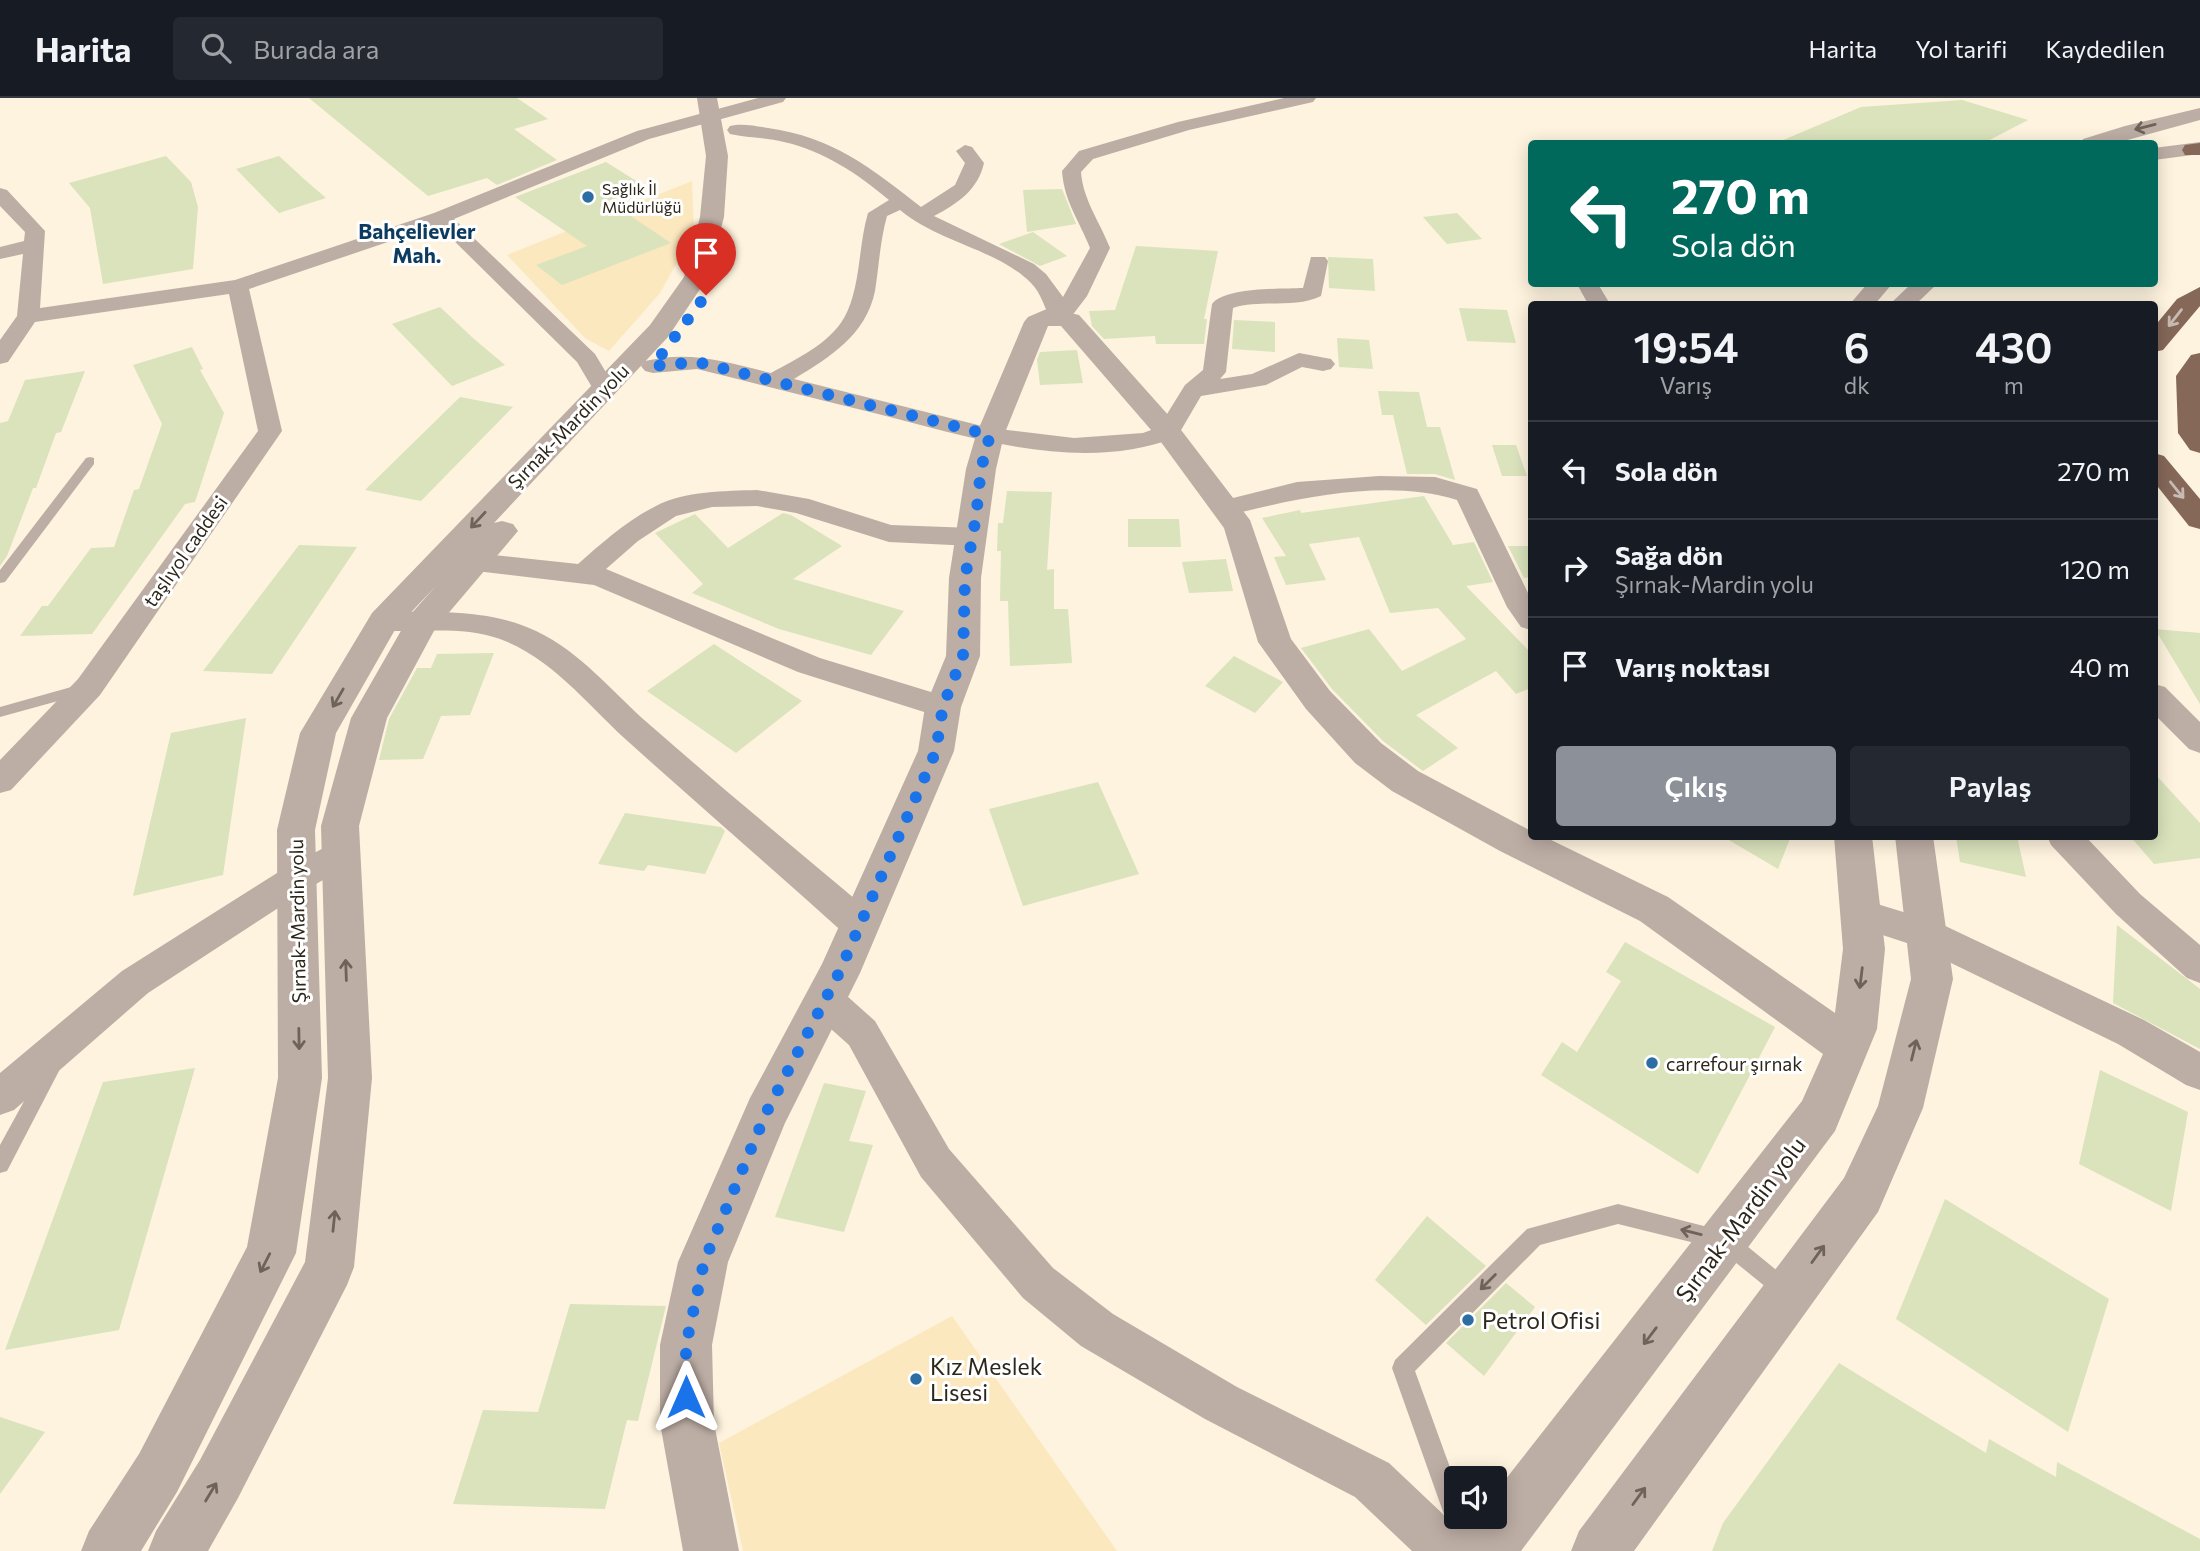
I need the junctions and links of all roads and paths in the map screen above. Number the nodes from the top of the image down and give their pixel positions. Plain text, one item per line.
1 (776, 98) edge
2 (1307, 98) edge
3 (723, 110) edge
4 (2200, 114) edge
5 (2103, 140) edge
6 (2197, 149) edge
7 (965, 152) dead end
8 (2158, 154) edge
9 (0, 194) edge
10 (901, 202) junction
11 (920, 215) junction
12 (441, 217) junction
13 (33, 245) junction
14 (0, 253) edge
15 (1318, 261) dead end
16 (238, 286) junction
17 (1877, 287) edge
18 (1922, 287) edge
19 (2200, 295) edge
20 (1865, 301) edge
21 (1905, 301) edge
22 (28, 316) junction
23 (1060, 316) junction
24 (2158, 339) edge
25 (0, 357) edge
26 (2200, 361) edge
27 (1323, 364) dead end
28 (653, 366) junction
29 (775, 381) junction
30 (604, 389) junction
31 (1193, 390) junction
32 (1168, 432) junction
33 (990, 435) junction
34 (2200, 444) edge
35 (90, 461) dead end
36 (2158, 467) edge
37 (1226, 508) junction
38 (2200, 519) edge
39 (972, 537) junction
40 (476, 562) junction
41 (586, 572) junction
42 (0, 579) edge
43 (1528, 616) edge
44 (384, 621) junction
45 (422, 623) junction
46 (89, 687) junction
47 (2158, 699) edge
48 (943, 706) junction
49 (0, 712) edge
50 (2200, 741) edge
51 (0, 781) edge
52 (1853, 840) edge
53 (1914, 840) edge
54 (2067, 840) edge
55 (341, 853) junction
56 (297, 878) junction
57 (1861, 914) junction
58 (860, 925) junction
59 (1926, 934) junction
60 (2200, 967) edge
61 (825, 1000) junction
62 (65, 1042) junction
63 (1847, 1046) junction
64 (2200, 1072) edge
65 (0, 1097) edge
66 (0, 1164) edge
67 (1724, 1240) junction
68 (1789, 1293) junction
69 (1444, 1482) edge
70 (1461, 1529) edge
71 (109, 1551) edge
72 (176, 1551) edge
73 (710, 1551) edge
74 (1447, 1551) edge
75 (1469, 1551) edge
76 (1486, 1551) edge
77 (1599, 1551) edge

1 - 3 street
2 - 23 street
3 - 10 street
3 - 12 street
3 - 28 street, Şırnak-Mardin yolu
3 - 30 street, Şırnak-Mardin yolu
4 -> 5 street
6 - 8 street
7 - 11 street
9 - 13 street
10 - 11 street
10 - 29 street
11 - 23 street
12 - 16 street
12 - 30 street
13 - 14 street
13 - 22 street
15 - 31 street
16 - 22 street
16 - 46 street, taşlıyol caddesi
17 - 20 street
18 - 21 street
19 -> 24 highway
22 - 25 street
23 - 32 street
23 - 33 street
26 - 34 highway
27 - 31 street
28 - 29 street
28 - 40 street, Şırnak-Mardin yolu
29 - 33 street
30 -> 44 street, Şırnak-Mardin yolu
31 - 32 street
32 - 33 street
32 - 37 street
33 - 39 street
35 - 42 lane
36 -> 38 highway
37 - 43 street
37 - 63 street
39 - 41 street
39 - 48 street
40 - 41 street
40 - 45 street, Şırnak-Mardin yolu
41 - 48 street
44 - 45 street
44 -> 56 street, Şırnak-Mardin yolu
45 - 55 street, Şırnak-Mardin yolu
45 - 58 street
46 - 49 lane
46 - 51 street, taşlıyol caddesi
47 - 50 street
48 - 58 street
52 - 57 street, Şırnak-Mardin yolu
53 - 59 street
54 - 60 street
55 - 56 street
72 -> 55 street, Şırnak-Mardin yolu
56 - 62 street
56 -> 71 street, Şırnak-Mardin yolu
57 - 59 street
57 -> 63 street, Şırnak-Mardin yolu
58 - 61 street
59 - 64 street
68 -> 59 street
61 - 73 street
61 - 74 street
62 - 65 street
62 - 66 lane
63 - 67 street, Şırnak-Mardin yolu
67 - 68 lane
67 -> 69 lane
67 -> 76 street, Şırnak-Mardin yolu
77 -> 68 street
70 - 75 lane

